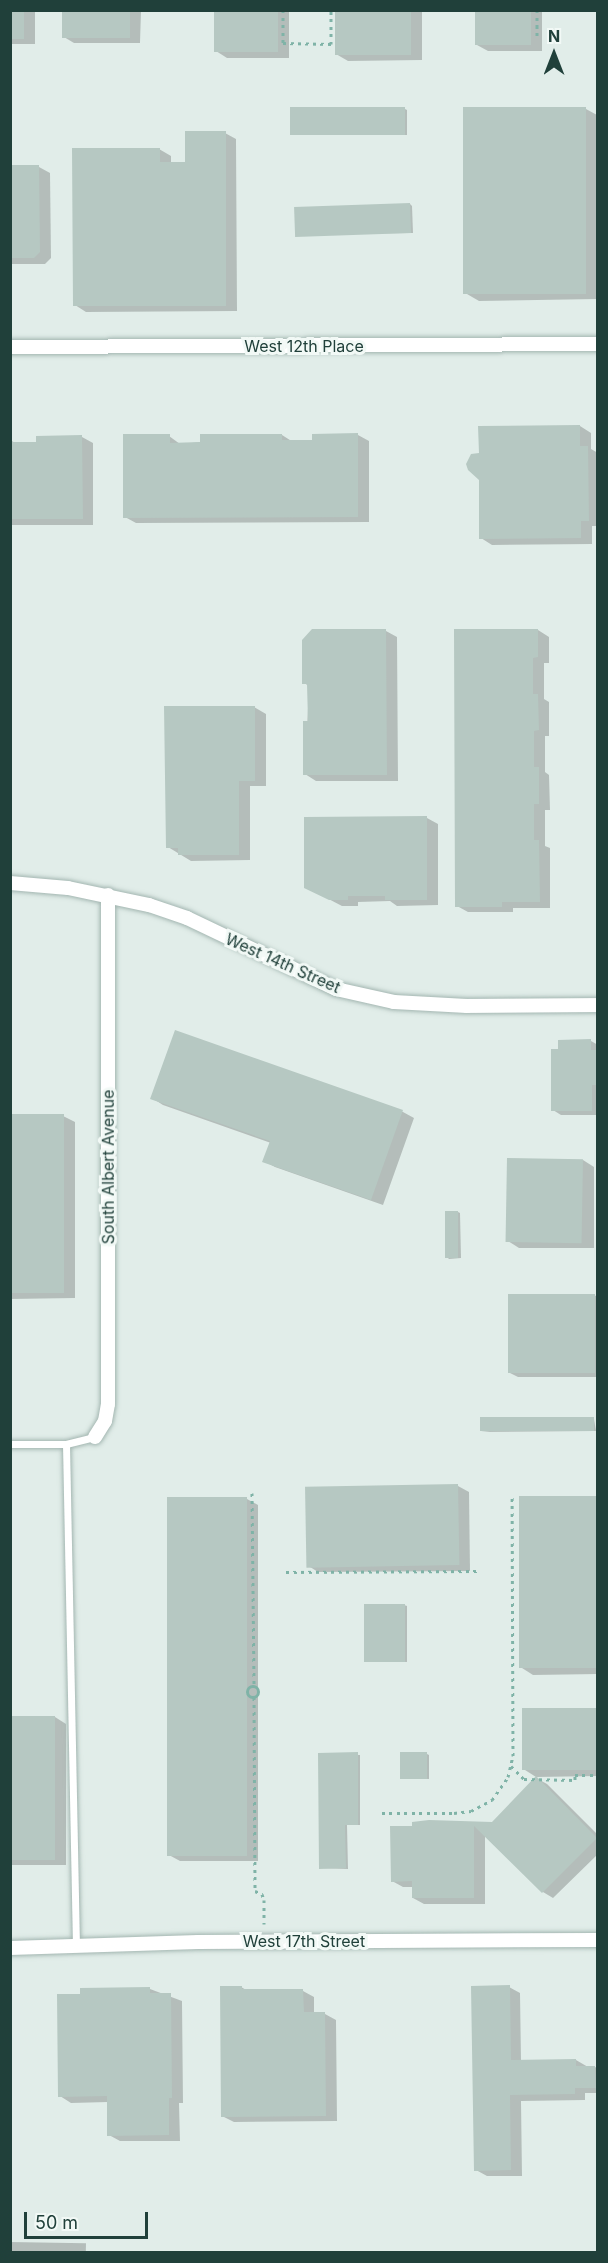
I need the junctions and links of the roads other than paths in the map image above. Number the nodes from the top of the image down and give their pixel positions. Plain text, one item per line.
1 (597, 344) edge
2 (10, 347) edge
3 (10, 883) edge
4 (108, 895) junction
5 (597, 1005) edge
6 (95, 1437) joint
7 (66, 1443) junction
8 (10, 1444) edge
9 (597, 1940) edge
10 (76, 1947) junction
11 (10, 1948) edge

1 - 2 street, West 12th Place
3 - 4 street, West 14th Street
4 - 5 street, West 14th Street
4 - 6 street, South Albert Avenue
6 - 7 lane
7 - 8 lane
7 - 10 lane
9 - 10 street, West 17th Street
10 - 11 street, West 17th Street

